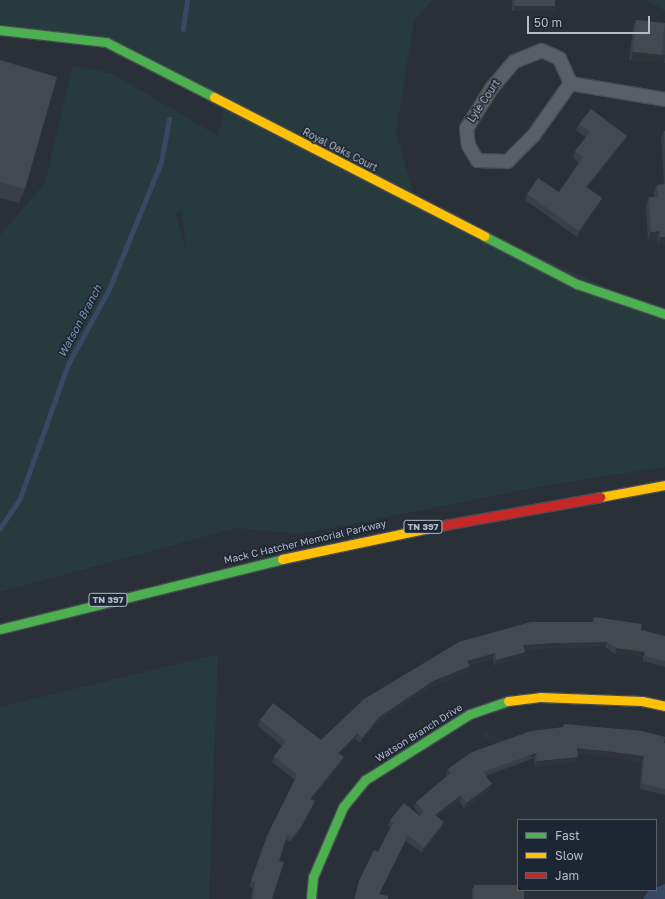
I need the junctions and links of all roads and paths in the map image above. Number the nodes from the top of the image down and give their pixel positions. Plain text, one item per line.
1 (0, 30) edge
2 (570, 83) junction
3 (665, 99) edge
4 (665, 314) edge
5 (665, 485) edge
6 (0, 629) edge
7 (665, 706) edge
8 (311, 899) edge

1 - 4 street, Royal Oaks Court
2 - 2 street, Lyle Court
2 - 3 street
5 - 6 street, Mack C Hatcher Memorial Parkway / TN 397
7 - 8 street, Watson Branch Drive

